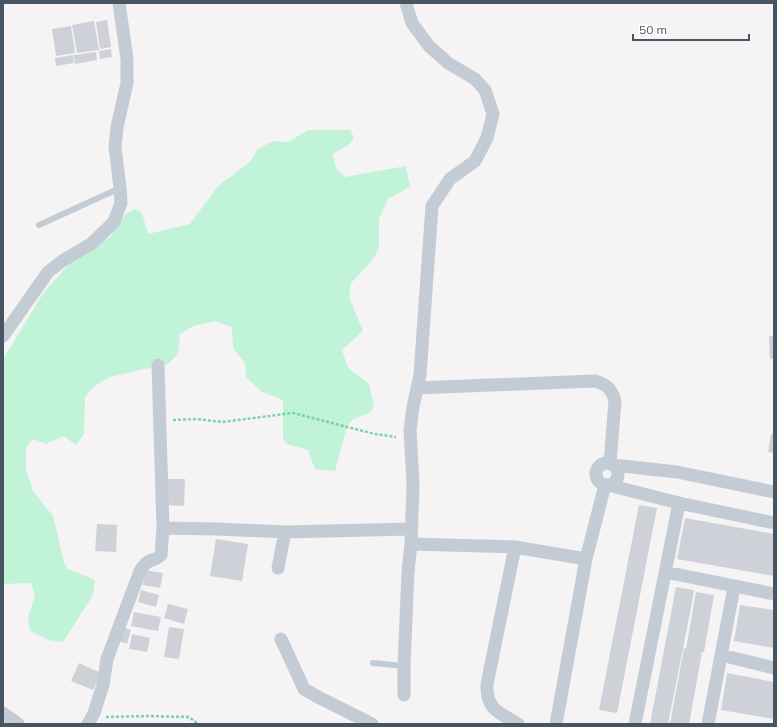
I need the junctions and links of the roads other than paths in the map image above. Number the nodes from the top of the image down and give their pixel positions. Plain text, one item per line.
1 (119, 3) edge
2 (406, 3) edge
3 (120, 188) junction
4 (39, 225) dead end
5 (3, 336) edge
6 (158, 365) dead end
7 (417, 388) junction
8 (612, 464) junction
9 (606, 485) junction
10 (774, 492) edge
11 (679, 503) junction
12 (774, 523) edge
13 (163, 528) junction
14 (411, 529) junction
15 (285, 532) junction
16 (411, 544) junction
17 (515, 547) junction
18 (586, 560) junction
19 (278, 568) dead end
20 (665, 572) junction
21 (734, 587) junction
22 (774, 594) edge
23 (281, 639) dead end
24 (721, 656) junction
25 (373, 663) dead end
26 (404, 666) junction
27 (774, 668) edge
28 (404, 695) dead end
29 (3, 713) edge
30 (91, 719) edge
31 (18, 724) edge
32 (372, 724) edge
33 (518, 724) edge
34 (556, 724) edge
35 (635, 724) edge
36 (708, 724) edge

1 - 3 street
2 - 7 street
3 - 4 lane
3 - 5 street
6 - 13 street
7 - 8 street
7 - 14 street
8 - 9 street
8 - 9 street
8 - 10 street
9 - 11 street
9 - 18 street
11 - 12 street
11 - 20 street
13 - 15 street
13 - 30 street
14 - 15 street
14 - 16 street
15 - 19 street
16 - 17 street
16 - 26 street
17 - 18 street
17 - 33 street
18 - 34 street
20 - 21 street
20 - 35 street
21 - 22 street
21 - 24 street
23 - 32 street
24 - 27 street
24 - 36 street
25 - 26 lane
26 - 28 street
29 - 31 street

